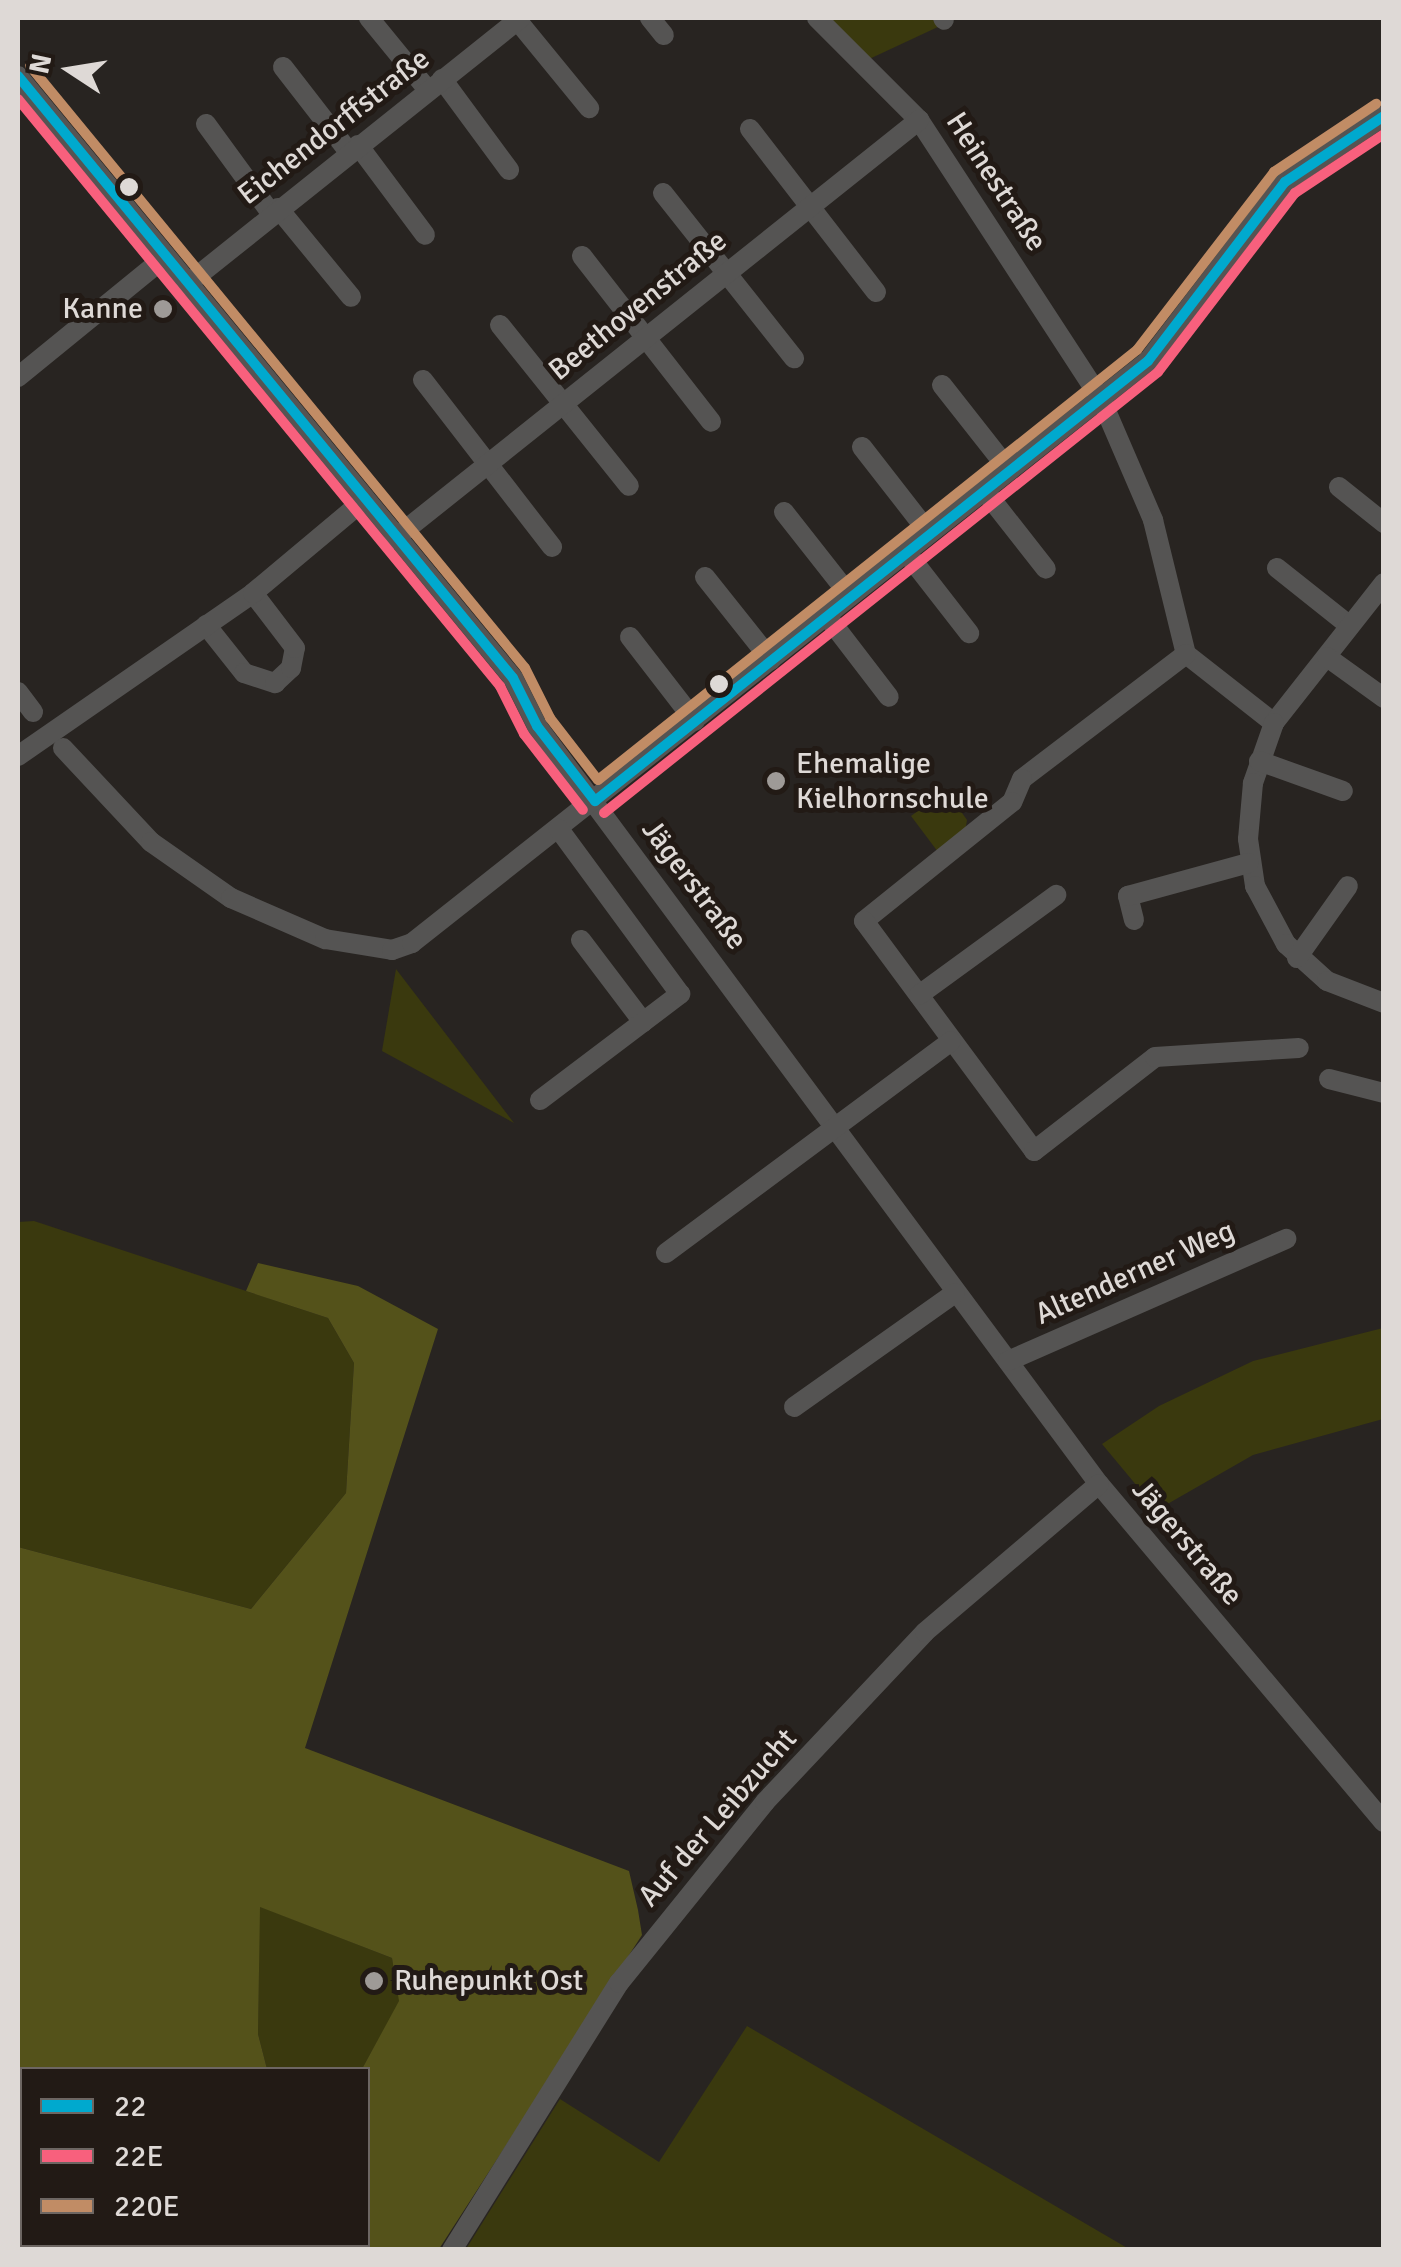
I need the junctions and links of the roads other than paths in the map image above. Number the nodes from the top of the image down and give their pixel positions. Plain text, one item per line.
1 (369, 18) edge
2 (650, 18) edge
3 (818, 18) edge
4 (512, 21) edge
5 (664, 34) dead end
6 (283, 67) dead end
7 (18, 76) edge
8 (435, 85) junction
9 (589, 108) dead end
10 (1384, 116) edge
11 (919, 120) junction
12 (206, 124) dead end
13 (750, 129) dead end
14 (354, 148) junction
15 (509, 170) dead end
16 (662, 193) dead end
17 (808, 207) junction
18 (274, 211) junction
19 (425, 235) dead end
20 (582, 256) dead end
21 (164, 258) junction
22 (726, 274) junction
23 (186, 285) junction
24 (876, 292) dead end
25 (351, 297) dead end
26 (500, 325) dead end
27 (645, 340) junction
28 (794, 358) dead end
29 (18, 377) edge
30 (423, 380) dead end
31 (942, 385) dead end
32 (1100, 399) junction
33 (564, 404) junction
34 (711, 422) dead end
35 (862, 447) dead end
36 (488, 466) junction
37 (1008, 470) junction
38 (628, 486) dead end
39 (1339, 488) dead end
40 (984, 490) junction
41 (363, 501) junction
42 (784, 512) dead end
43 (1384, 523) edge
44 (929, 533) junction
45 (394, 539) junction
46 (552, 547) dead end
47 (906, 552) junction
48 (1277, 568) dead end
49 (1046, 569) dead end
50 (705, 577) dead end
51 (1384, 583) edge
52 (253, 593) junction
53 (850, 596) junction
54 (826, 616) junction
55 (206, 625) junction
56 (1350, 626) junction
57 (969, 634) dead end
58 (630, 637) dead end
59 (1186, 654) junction
60 (1327, 657) junction
61 (770, 660) junction
62 (18, 692) edge
63 (889, 698) dead end
64 (1384, 698) edge
65 (33, 712) dead end
66 (696, 721) junction
67 (1274, 723) junction
68 (63, 748) dead end
69 (18, 756) edge
70 (1259, 761) junction
71 (1343, 791) dead end
72 (595, 802) junction
73 (559, 829) junction
74 (1250, 864) junction
75 (1348, 886) dead end
76 (1056, 895) dead end
77 (1134, 920) dead end
78 (581, 940) dead end
79 (1291, 951) junction
80 (920, 995) junction
81 (1384, 1003) edge
82 (642, 1022) junction
83 (951, 1041) junction
84 (1299, 1048) dead end
85 (1330, 1079) dead end
86 (1384, 1092) edge
87 (540, 1100) dead end
88 (833, 1126) junction
89 (1286, 1239) dead end
90 (666, 1253) dead end
91 (955, 1294) junction
92 (1008, 1361) junction
93 (794, 1406) dead end
94 (1098, 1484) junction
95 (1384, 1822) edge
96 (452, 2250) edge

1 - 8 street
2 - 5 street
3 - 11 street, Heinestraße
4 - 8 street, Eichendorffstraße
4 - 9 street
6 - 14 street
7 - 21 street, Jägerstraße
8 - 14 street, Eichendorffstraße
8 - 15 street
10 - 32 street
11 - 17 street, Beethovenstraße
11 - 32 street, Heinestraße
12 - 18 street
13 - 17 street
14 - 18 street, Eichendorffstraße
14 - 19 street
16 - 22 street
17 - 22 street, Beethovenstraße
17 - 24 street
18 - 23 street, Eichendorffstraße
18 - 25 street
20 - 27 street
21 - 23 street, Jägerstraße
21 - 29 street
22 - 27 street, Beethovenstraße
22 - 28 street
23 - 41 street, Jägerstraße
26 - 33 street
27 - 33 street, Beethovenstraße
27 - 34 street
30 - 36 street
31 - 37 street
32 - 37 street
32 - 59 street, Heinestraße
33 - 36 street, Beethovenstraße
33 - 38 street
35 - 44 street
36 - 45 street, Beethovenstraße
36 - 46 street
37 - 40 street
39 - 43 street
40 - 44 street
40 - 49 street
41 - 45 street, Jägerstraße
41 - 52 street
42 - 53 street
44 - 47 street
45 - 72 street, Jägerstraße
47 - 53 street
47 - 57 street
48 - 56 street
50 - 61 street
51 - 56 street
52 - 55 street
52 - 55 street
53 - 54 street
54 - 61 street
54 - 63 street
55 - 69 street
56 - 60 street
58 - 66 street
59 - 67 street
59 - 80 street
60 - 64 street
60 - 67 street
61 - 66 street
62 - 65 street
66 - 72 street
67 - 70 street
68 - 73 street
70 - 71 street
70 - 74 street
72 - 73 street
72 - 88 street, Jägerstraße
73 - 82 street
74 - 77 street
74 - 79 street
75 - 79 street
76 - 80 street
78 - 82 street
79 - 81 street
80 - 83 street
82 - 87 street
83 - 84 street
83 - 88 street
85 - 86 street
88 - 90 street
88 - 91 street, Jägerstraße
89 - 92 street, Altenderner Weg
91 - 92 street, Jägerstraße
91 - 93 street
92 - 94 street, Jägerstraße
94 - 95 street, Jägerstraße
94 - 96 street, Auf der Leibzucht

